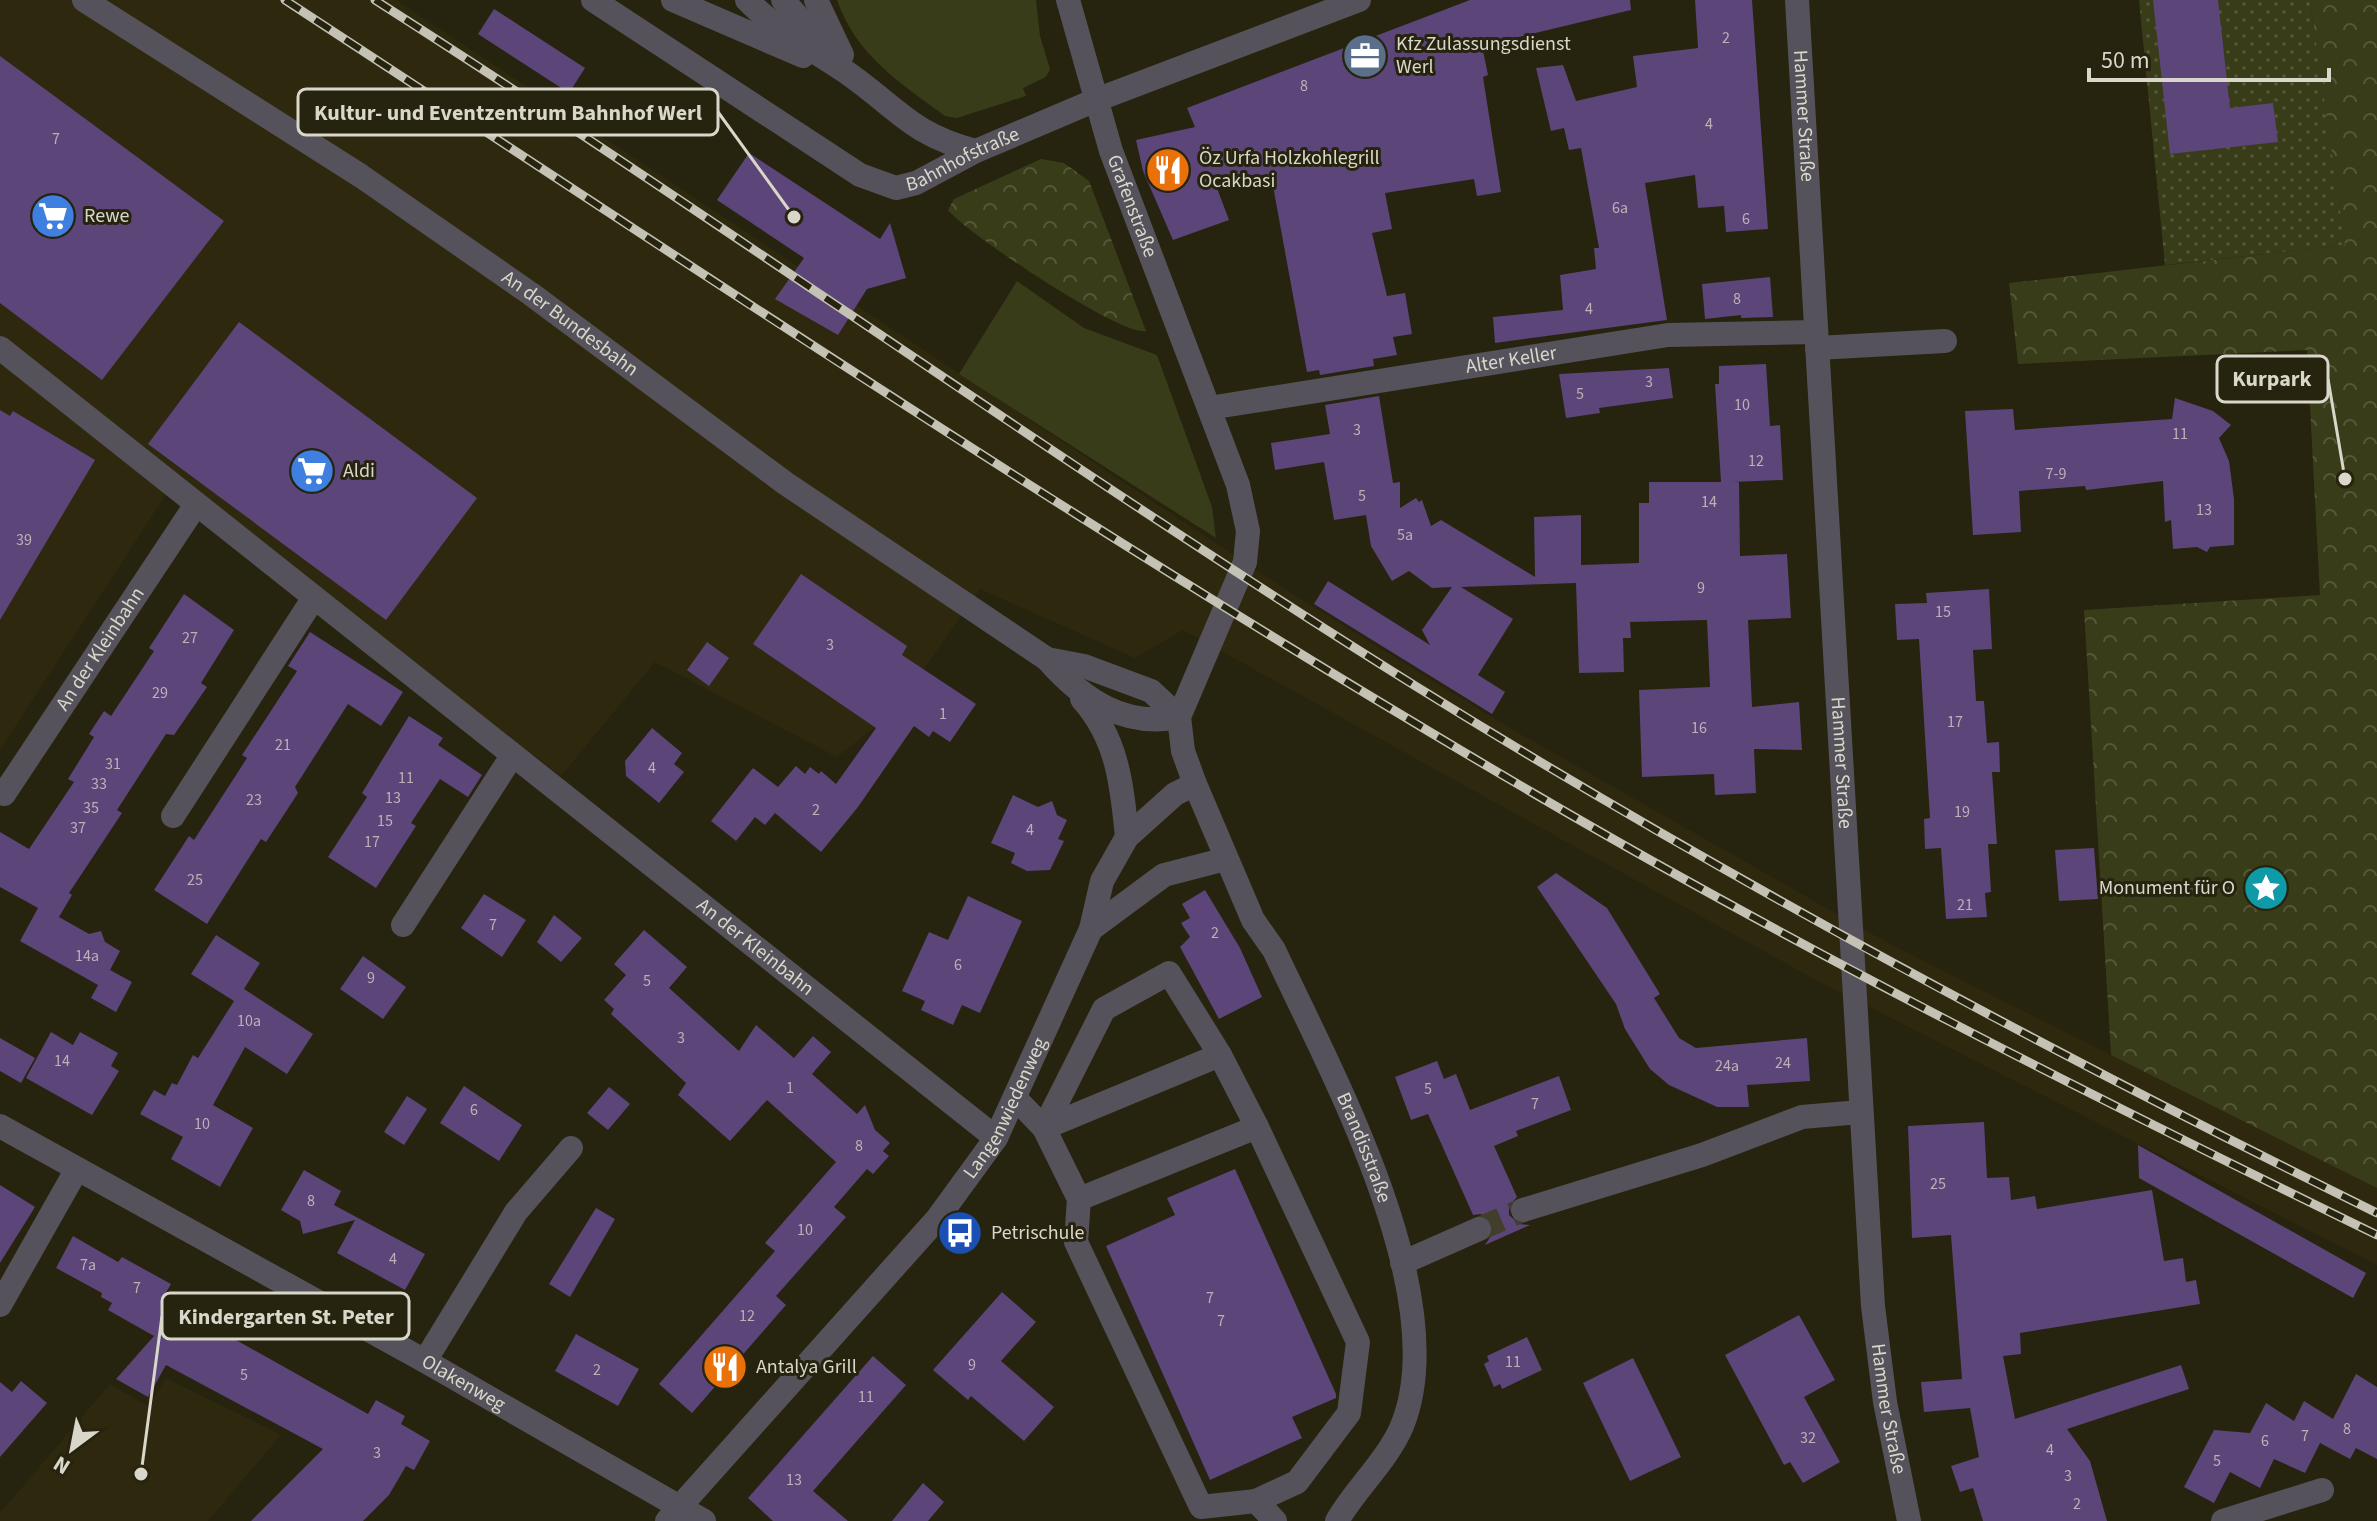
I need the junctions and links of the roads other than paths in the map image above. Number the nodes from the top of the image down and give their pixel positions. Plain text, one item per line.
1 (84, 0) edge
2 (593, 0) edge
3 (673, 0) edge
4 (711, 0) edge
5 (747, 0) edge
6 (783, 0) edge
7 (816, 0) edge
8 (1068, 0) edge
9 (1359, 0) edge
10 (1797, 0) edge
11 (763, 39) junction
12 (851, 76) junction
13 (1096, 100) junction
14 (976, 151) junction
15 (1816, 340) junction
16 (1945, 341) dead end
17 (0, 348) edge
18 (1209, 408) junction
19 (195, 506) junction
20 (313, 599) junction
21 (1047, 659) junction
22 (1070, 685) junction
23 (1179, 717) junction
24 (512, 756) junction
25 (1195, 784) junction
26 (4, 794) dead end
27 (173, 816) dead end
28 (1127, 837) junction
29 (1226, 859) junction
30 (403, 925) dead end
31 (1091, 929) junction
32 (1220, 1055) junction
33 (1016, 1099) junction
34 (1860, 1112) junction
35 (0, 1126) edge
36 (1257, 1127) junction
37 (1044, 1128) junction
38 (996, 1138) junction
39 (571, 1148) dead end
40 (77, 1169) junction
41 (1079, 1199) junction
42 (1523, 1210) tunnel mouth
43 (1479, 1229) tunnel mouth
44 (1402, 1263) junction
45 (0, 1305) edge
46 (425, 1361) junction
47 (2322, 1490) dead end
48 (1256, 1501) junction
49 (674, 1513) edge
50 (704, 1521) edge
51 (1275, 1521) edge
52 (1337, 1521) edge
53 (1909, 1521) edge
54 (2223, 1521) edge

1 - 21 street, An der Bundesbahn
2 - 14 street, Bahnhofstraße
3 - 11 street
4 - 11 street
5 - 12 street
6 - 12 street
7 - 12 street
8 - 13 street, Grafenstraße
9 - 13 street, Bahnhofstraße
10 - 15 street, Hammer Straße
11 - 12 street
12 - 14 street
13 - 14 street, Bahnhofstraße
13 - 18 street, Grafenstraße
15 - 16 street, Alter Keller
15 - 18 street, Alter Keller
15 - 34 street, Hammer Straße
17 - 19 street, An der Kleinbahn
18 - 23 street
19 - 20 street, An der Kleinbahn
19 - 26 street, An der Kleinbahn
20 - 24 street, An der Kleinbahn
20 - 27 street
21 - 22 street, An der Bundesbahn
21 - 23 street, An der Bundesbahn
22 - 23 street, An der Bundesbahn
22 - 28 street
23 - 25 street
24 - 30 street
24 - 38 street, An der Kleinbahn
25 - 28 street, Langenwiedenweg
25 - 29 street, Brandisstraße
28 - 31 street, Langenwiedenweg
29 - 31 street, Langenwiedenweg
29 - 44 street, Brandisstraße
31 - 33 street, Langenwiedenweg
32 - 36 street
32 - 37 street
32 - 37 street
33 - 37 street
33 - 38 street, Langenwiedenweg
34 - 42 street
34 - 53 street, Hammer Straße
35 - 40 street, Olakenweg
36 - 41 street
36 - 48 street
37 - 41 street
38 - 49 street, Langenwiedenweg
39 - 46 street
40 - 45 street
40 - 46 street, Olakenweg
41 - 48 street
43 - 44 street
44 - 52 street, Brandisstraße
46 - 49 street, Olakenweg
47 - 54 street
48 - 51 street
49 - 50 street, Olakenweg

